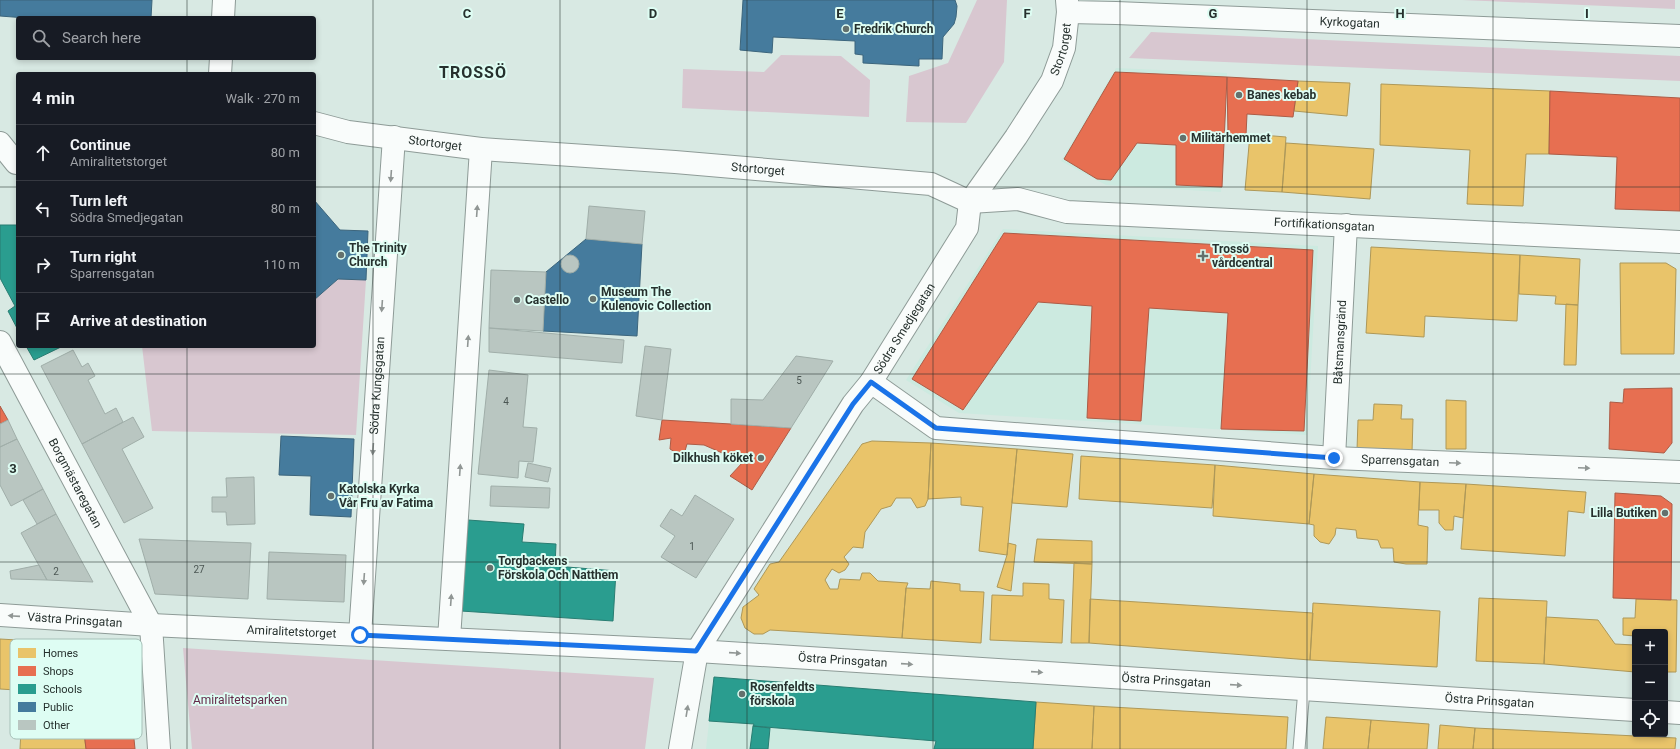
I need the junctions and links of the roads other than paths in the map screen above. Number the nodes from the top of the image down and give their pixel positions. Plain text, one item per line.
1 (224, 0) edge
2 (1068, 6) edge
3 (223, 16) edge
4 (1680, 36) edge
5 (221, 60) edge
6 (220, 72) edge
7 (316, 124) edge
8 (394, 137) junction
9 (0, 143) edge
10 (481, 149) junction
11 (16, 163) edge
12 (970, 202) junction
13 (1346, 226) junction
14 (1680, 242) edge
15 (0, 342) edge
16 (871, 382) junction
17 (1334, 458) junction
18 (1680, 472) edge
19 (0, 615) edge
20 (151, 625) junction
21 (360, 635) junction
22 (441, 638) junction
23 (696, 651) junction
24 (1304, 689) junction
25 (1632, 710) edge
26 (1668, 712) edge
27 (1680, 713) edge
28 (159, 749) edge
29 (680, 749) edge
30 (1299, 749) edge

1 - 3 street
2 - 4 street, Kyrkogatan
2 - 12 street, Stortorget
5 - 6 street
7 - 8 street, Stortorget
8 - 10 street, Stortorget
8 -> 21 street, Södra Kungsgatan
9 - 11 street
10 - 12 street, Stortorget
22 -> 10 street
12 - 13 street, Fortifikationsgatan
12 - 16 street, Södra Smedjegatan
13 - 14 street, Fortifikationsgatan
13 - 17 street, Båtsmansgränd
15 - 20 street, Borgmästaregatan
16 - 17 street, Sparrensgatan
16 - 23 street, Södra Smedjegatan
17 -> 18 street, Sparrensgatan
20 -> 19 street, Västra Prinsgatan
20 - 21 street, Amiralitetstorget
20 - 28 street
21 - 22 street, Amiralitetstorget
22 - 23 street, Amiralitetstorget
23 -> 24 street, Östra Prinsgatan
29 -> 23 street
24 - 25 street, Östra Prinsgatan
24 - 30 lane
26 - 27 street

